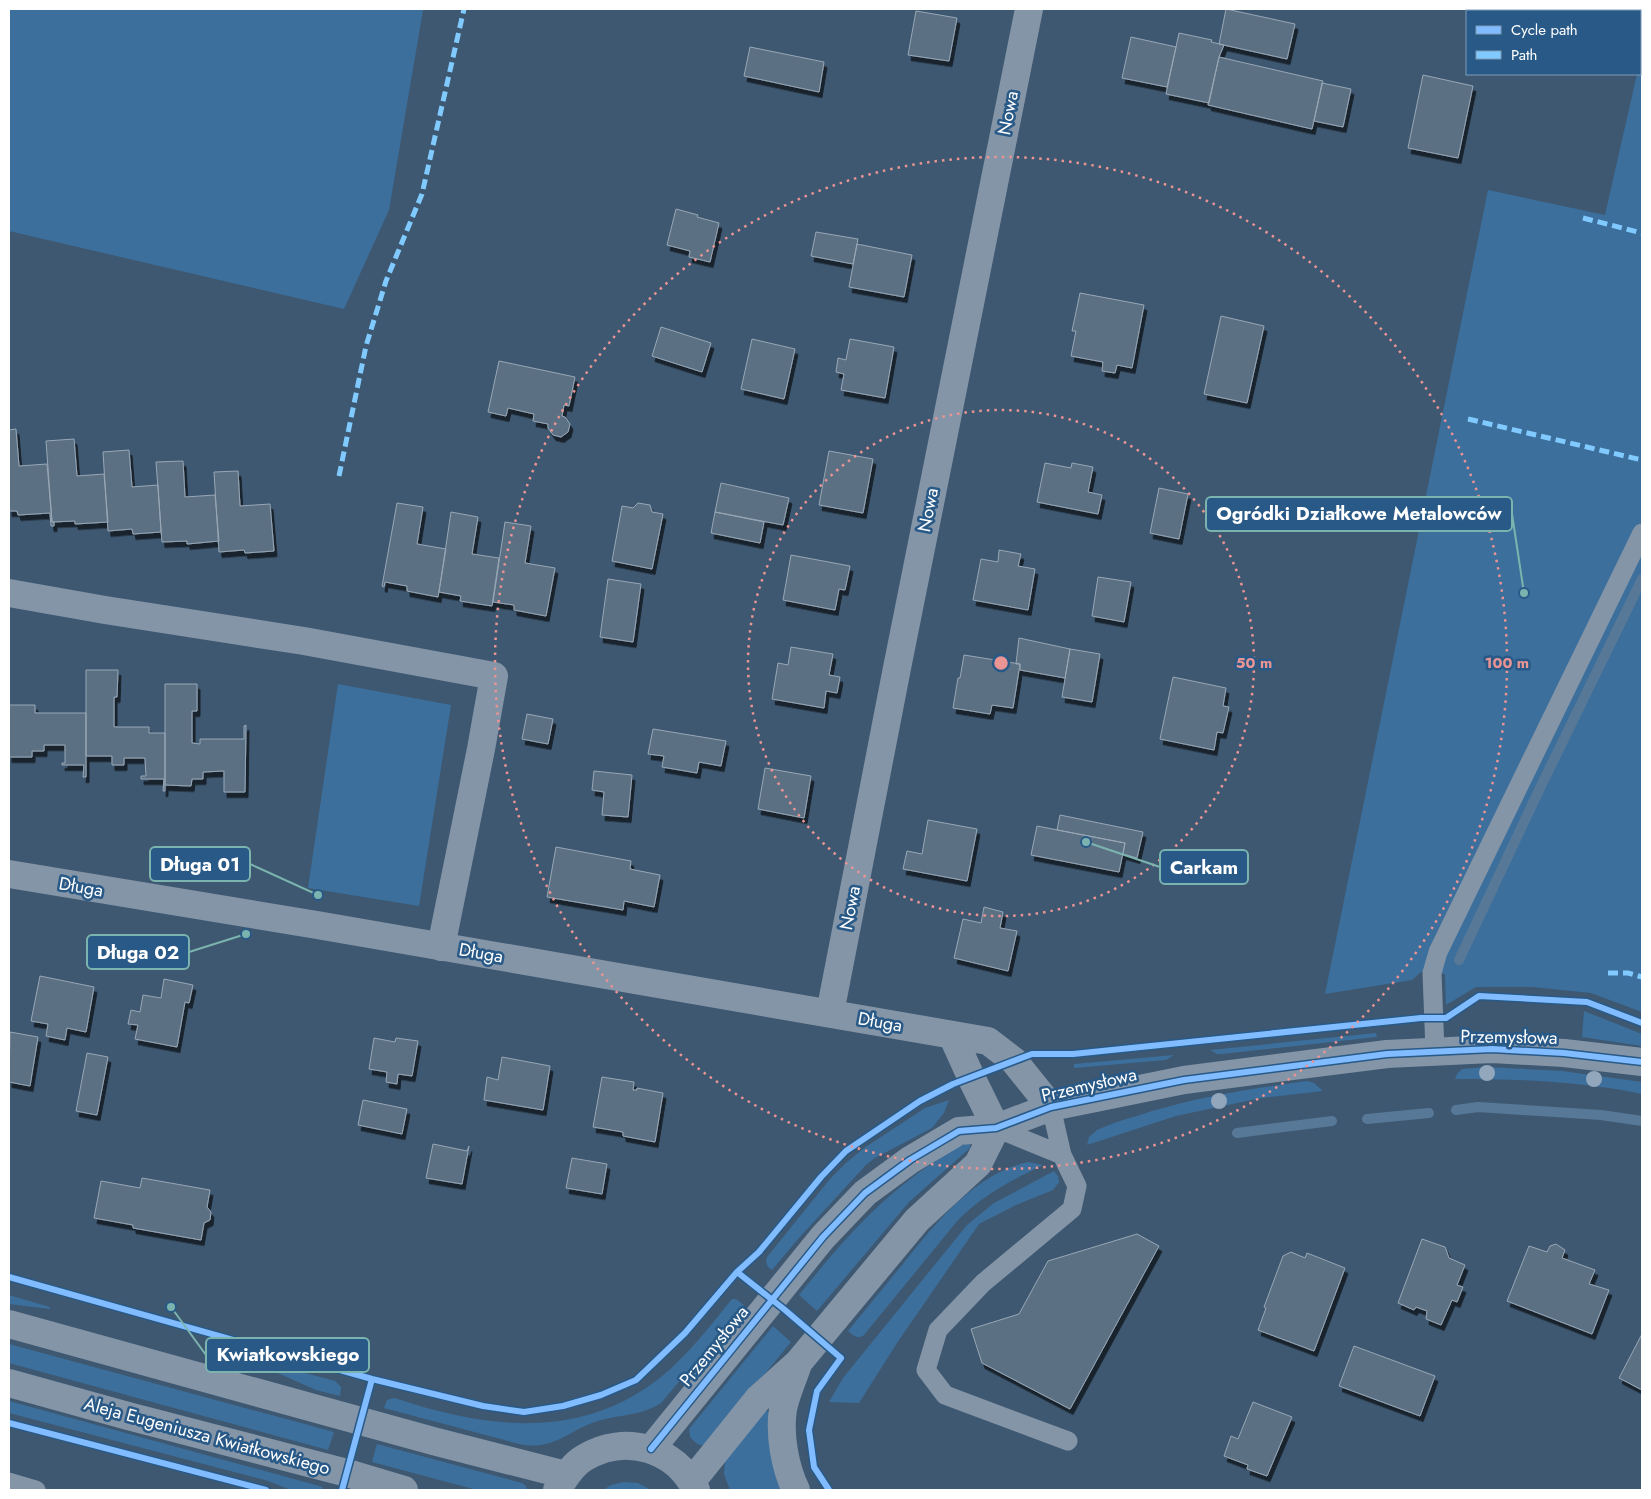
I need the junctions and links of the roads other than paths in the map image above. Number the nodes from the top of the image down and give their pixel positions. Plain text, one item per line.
1 (1029, 9) edge
2 (1642, 533) edge
3 (9, 593) edge
4 (9, 874) edge
5 (441, 947) junction
6 (830, 1013) junction
7 (952, 1035) junction
8 (1435, 1051) junction
9 (1642, 1062) edge
10 (1052, 1106) junction
11 (996, 1128) junction
12 (1062, 1155) junction
13 (9, 1324) edge
14 (798, 1363) junction
15 (9, 1383) edge
16 (1068, 1441) dead end
17 (650, 1449) junction
18 (9, 1482) edge
19 (562, 1483) edge
20 (694, 1486) edge
21 (384, 1487) edge
22 (36, 1490) edge
23 (404, 1490) edge
24 (796, 1490) edge

1 - 6 street, Nowa
2 - 8 lane
3 - 5 street
4 - 5 street, Długa
5 - 6 street, Długa
6 - 7 street, Długa
7 - 10 street, Długa
7 - 11 street
8 - 9 street, Przemysłowa
8 - 10 street, Przemysłowa
10 - 11 street, Przemysłowa
10 - 12 lane
11 - 12 lane
11 - 14 street
11 - 17 street, Przemysłowa
12 - 16 lane
13 - 19 street
14 - 20 street
14 - 24 street
15 - 21 street, Aleja Eugeniusza Kwiatkowskiego
17 - 19 street
17 - 20 street
18 - 22 lane
21 - 23 street, Aleja Eugeniusza Kwiatkowskiego

